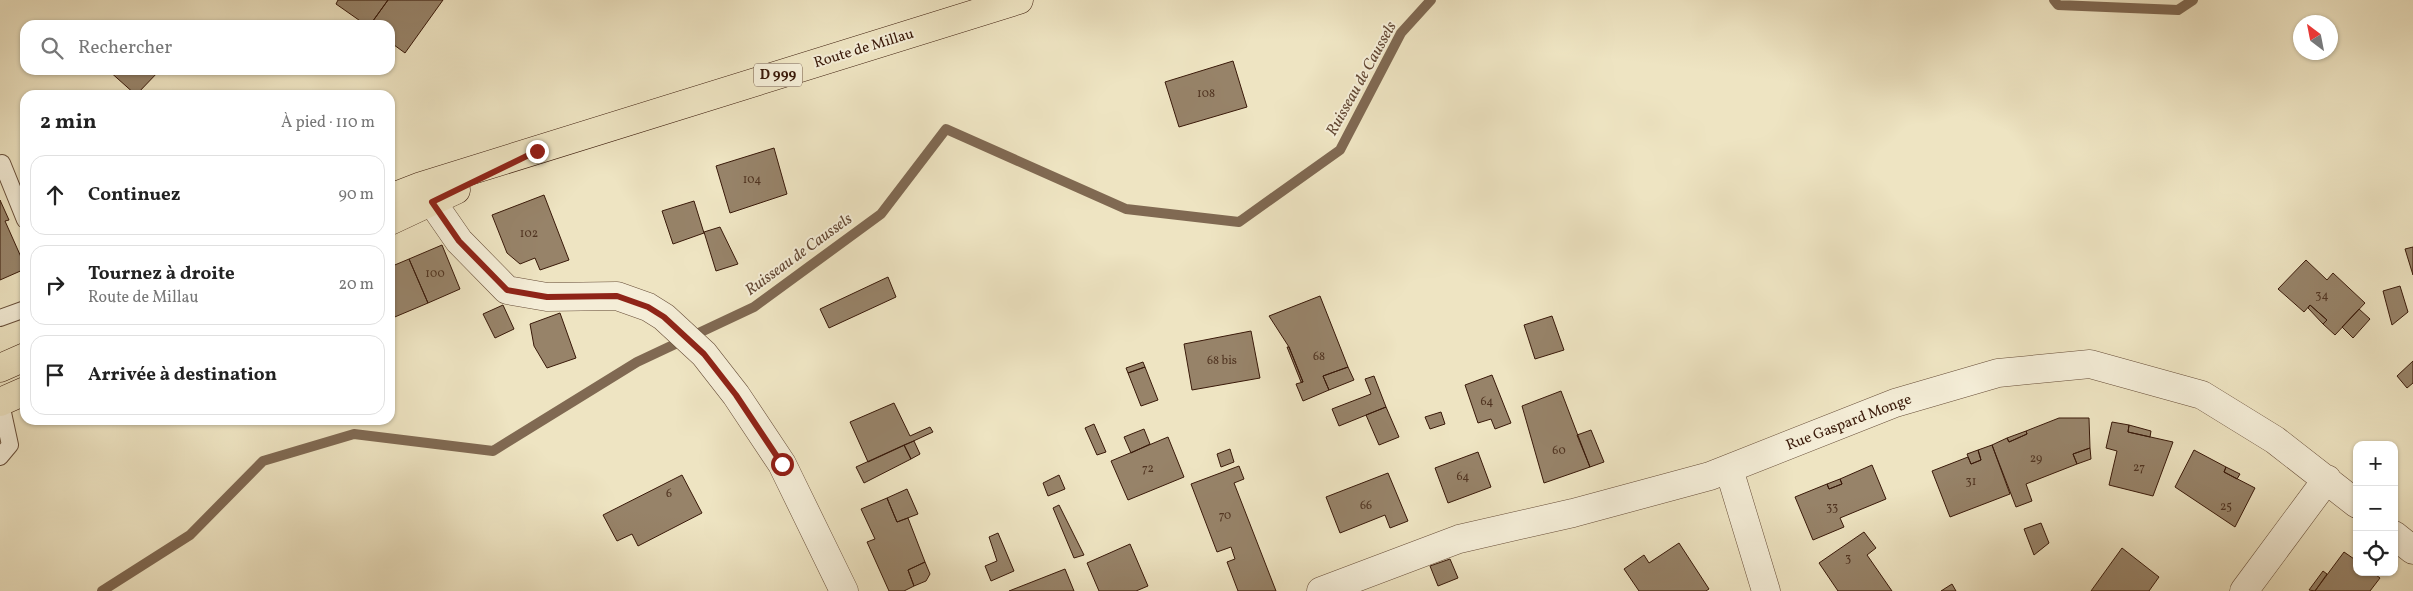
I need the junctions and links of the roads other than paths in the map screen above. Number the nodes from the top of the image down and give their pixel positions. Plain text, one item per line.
1 (1019, 0) edge
2 (537, 151) junction
3 (2, 163) dead end
4 (395, 196) edge
5 (432, 202) junction
6 (20, 208) edge
7 (395, 220) edge
8 (20, 311) edge
9 (0, 318) edge
10 (20, 359) edge
11 (0, 368) edge
12 (7, 398) edge
13 (0, 457) edge
14 (1729, 469) junction
15 (2327, 479) junction
16 (2353, 501) edge
17 (2398, 538) edge
18 (2413, 550) edge
19 (844, 591) edge
20 (1321, 591) edge
21 (1766, 591) edge
22 (2244, 591) edge

1 - 2 main road, Route de Millau / D 999
2 - 4 main road, Route de Millau / D 999
2 - 5 main road, Route de Millau / D 999
3 - 6 lane
5 - 7 main road, Route de Millau / D 999
5 - 19 street
8 - 9 lane
10 - 11 main road
12 - 13 lane
14 - 15 street, Rue Gaspard Monge
14 - 20 street, Rue Gaspard Monge
14 - 21 street
15 - 16 street, Rue Gaspard Monge
15 - 22 street
17 - 18 street

